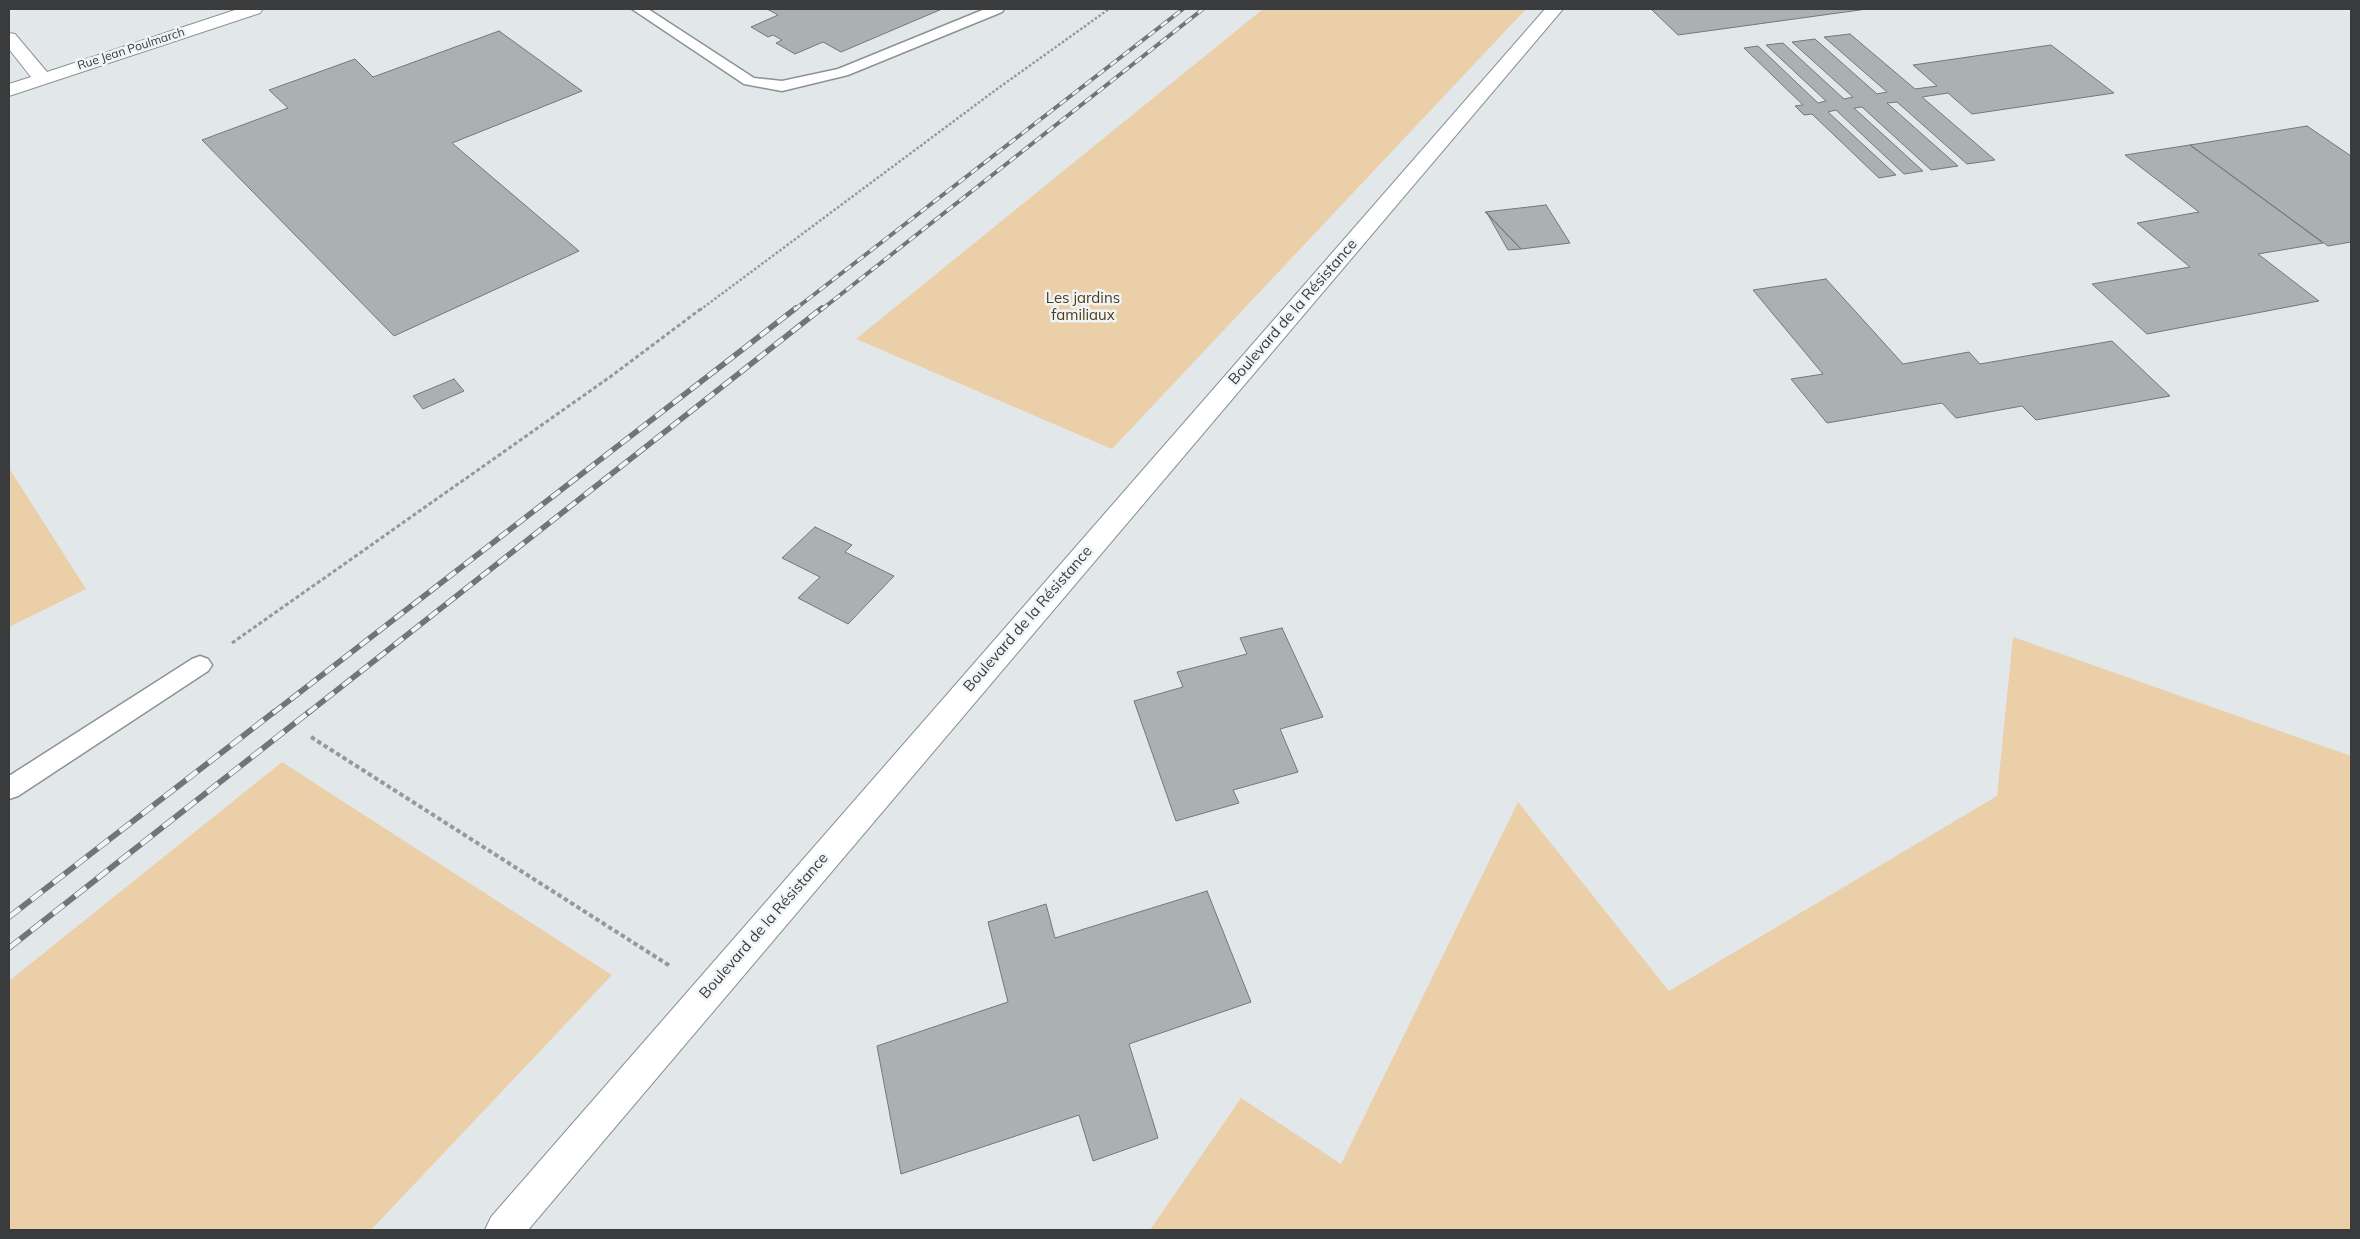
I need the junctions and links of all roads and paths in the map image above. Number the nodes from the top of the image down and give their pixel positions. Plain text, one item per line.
1 (254, 9) edge
2 (639, 9) edge
3 (997, 9) edge
4 (1109, 9) edge
5 (1554, 9) edge
6 (9, 38) edge
7 (43, 79) junction
8 (9, 90) edge
9 (200, 665) joint
10 (311, 737) dead end
11 (9, 789) edge
12 (640, 947) dead end
13 (504, 1230) edge

1 - 7 street, Rue Jean Poulmarch
2 - 3 lane
4 - 9 path
5 - 13 street, Boulevard de la Résistance
6 - 7 street
7 - 8 street, Rue Jean Poulmarch
9 - 11 lane
10 - 12 path

